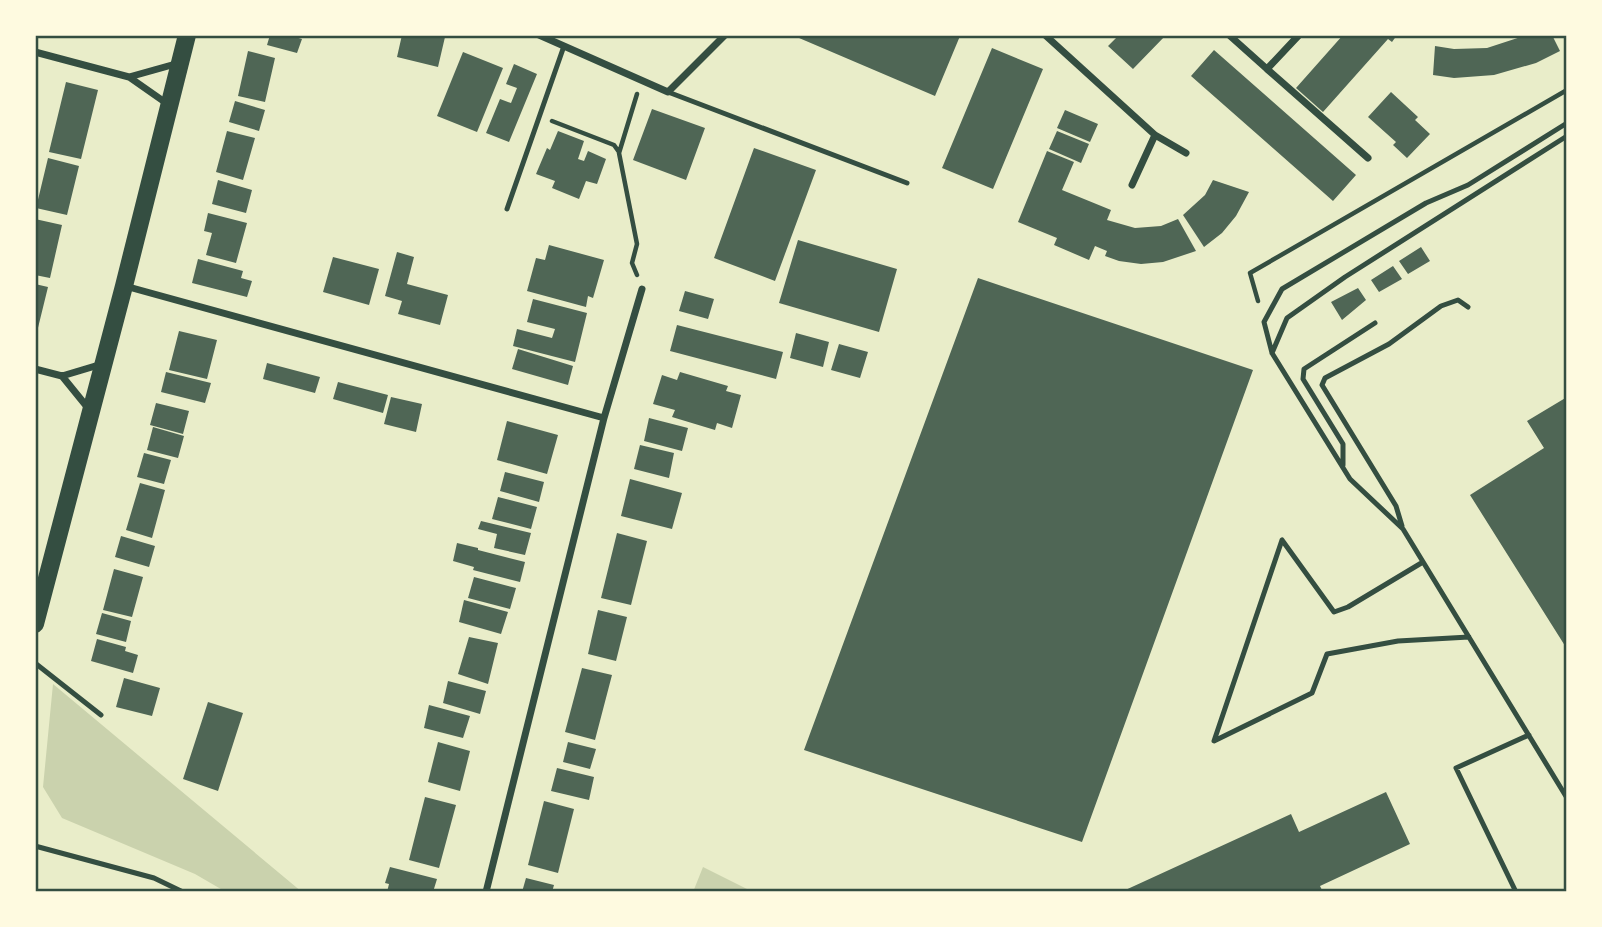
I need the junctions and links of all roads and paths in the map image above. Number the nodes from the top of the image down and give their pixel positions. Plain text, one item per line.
1 (187, 35) edge
2 (539, 35) edge
3 (725, 35) edge
4 (1045, 35) edge
5 (1229, 35) edge
6 (1299, 35) edge
7 (564, 46) junction
8 (35, 52) edge
9 (180, 63) junction
10 (1267, 69) junction
11 (129, 77) junction
12 (642, 80) junction
13 (1567, 90) edge
14 (668, 92) junction
15 (170, 106) junction
16 (540, 116) junction
17 (1567, 123) edge
18 (1155, 135) junction
19 (1567, 136) edge
20 (619, 153) junction
21 (1186, 153) dead end
22 (1368, 158) dead end
23 (907, 183) dead end
24 (1132, 185) dead end
25 (507, 209) dead end
26 (124, 286) junction
27 (642, 289) joint
28 (1468, 306) dead end
29 (1264, 322) junction
30 (1375, 323) dead end
31 (1272, 353) junction
32 (104, 363) junction
33 (35, 369) edge
34 (62, 376) junction
35 (91, 411) junction
36 (604, 418) junction
37 (1343, 465) junction
38 (1403, 529) junction
39 (1423, 562) junction
40 (35, 624) edge
41 (1469, 637) junction
42 (35, 663) edge
43 (101, 715) dead end
44 (1529, 735) junction
45 (1567, 798) edge
46 (35, 846) edge
47 (183, 892) edge
48 (486, 892) edge
49 (1516, 892) edge

1 - 9 main road
2 - 7 street
3 - 14 street
4 - 18 street
5 - 10 street
6 - 10 street
7 - 12 street
7 - 16 lane
8 - 11 street
9 - 11 street
9 - 15 main road
10 - 22 street
11 - 15 street
12 - 14 street
12 - 20 path
13 - 29 path
14 - 23 lane
15 - 26 main road
16 - 20 path
16 - 25 lane
17 - 29 lane
18 - 21 street
18 - 24 street
19 - 31 lane
20 - 27 path
26 - 32 main road
26 - 36 street
27 - 36 street
28 - 38 lane
29 - 31 lane
30 - 37 lane
31 - 37 lane
32 - 34 street
32 - 35 main road
33 - 34 street
34 - 35 street
35 - 40 main road
36 - 48 street
37 - 38 lane
38 - 39 lane
39 - 41 lane
39 - 41 lane
41 - 44 lane
42 - 43 lane
44 - 45 lane
44 - 49 lane
46 - 47 lane

